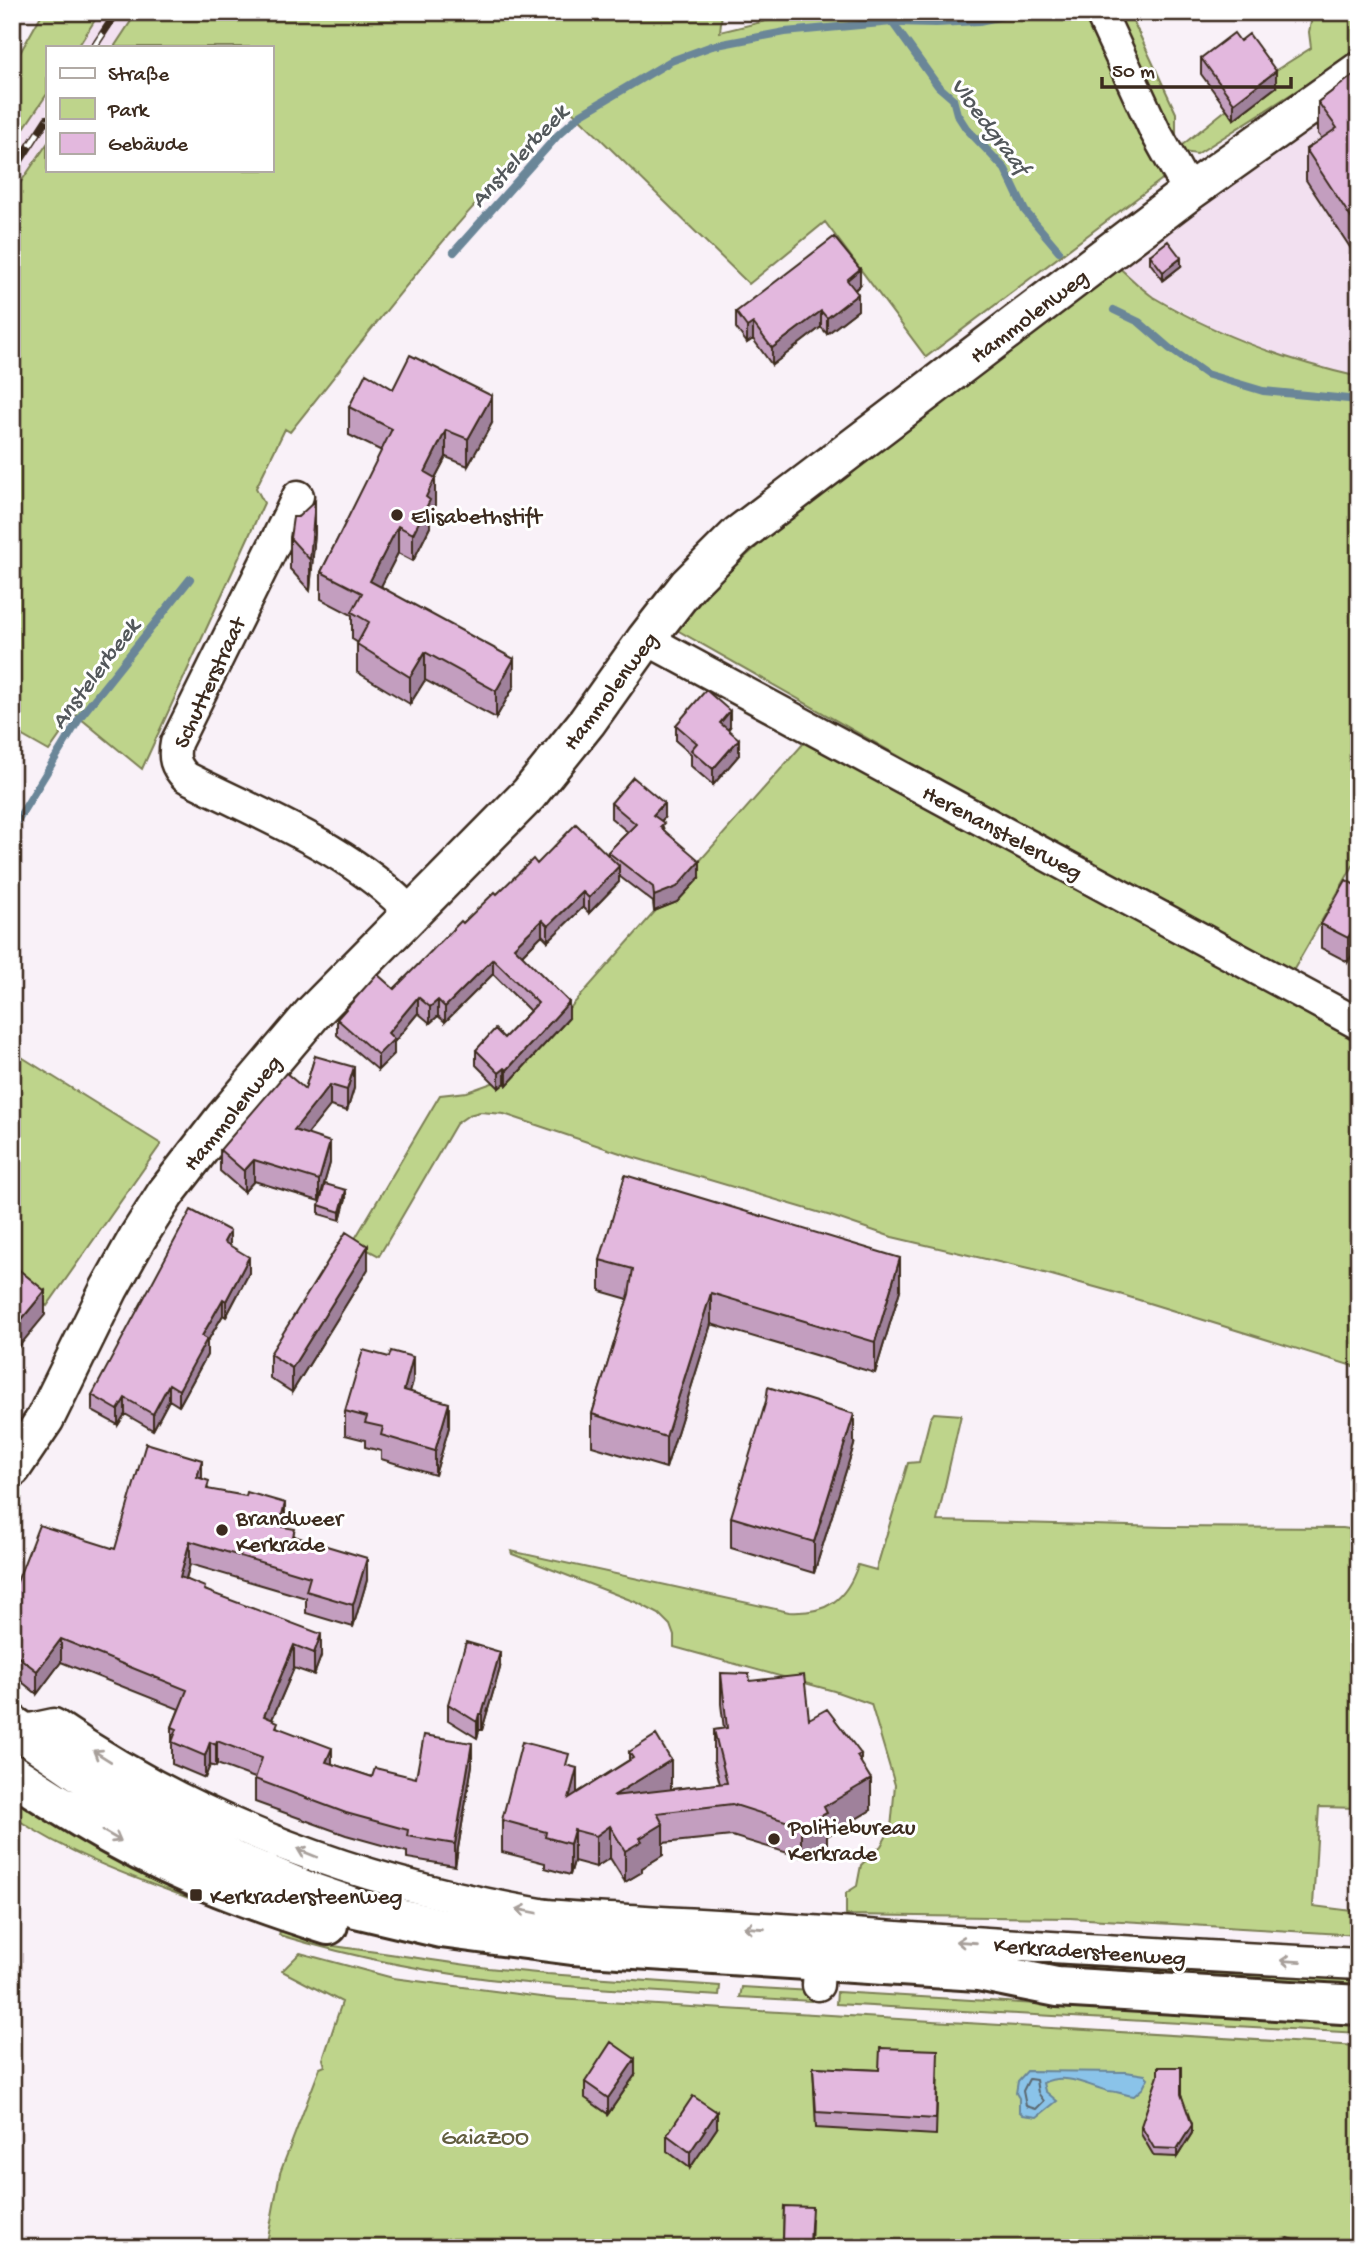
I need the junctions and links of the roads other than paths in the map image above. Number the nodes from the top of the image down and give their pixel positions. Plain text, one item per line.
1 (1100, 12) edge
2 (1359, 71) edge
3 (1189, 192) junction
4 (298, 496) dead end
5 (646, 639) junction
6 (412, 915) junction
7 (1359, 1024) edge
8 (14, 1475) edge
9 (17, 1728) edge
10 (12, 1774) edge
11 (820, 1959) junction
12 (1359, 1965) edge
13 (1359, 2006) edge

1 - 3 street
2 - 3 street, Hammolenweg
3 - 5 street, Hammolenweg
4 - 6 street, Schutterstraat
5 - 6 street, Hammolenweg
5 - 7 street, Herenanstelerweg
6 - 8 street, Hammolenweg
11 -> 9 main road, Kerkradersteenweg
10 -> 11 main road, Kerkradersteenweg
12 -> 11 street, Kerkradersteenweg
11 - 13 main road, Kerkradersteenweg

